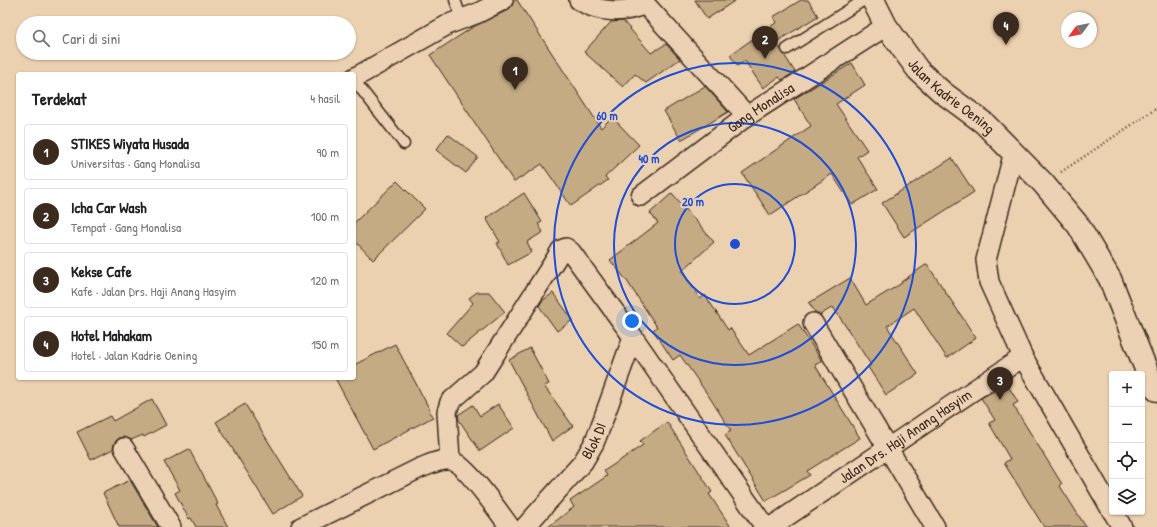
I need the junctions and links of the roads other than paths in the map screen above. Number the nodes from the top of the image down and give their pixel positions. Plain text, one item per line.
1 (455, 0) edge
2 (503, 0) edge
3 (579, 0) edge
4 (864, 0) edge
5 (873, 0) edge
6 (645, 2) edge
7 (462, 20) junction
8 (886, 26) junction
9 (787, 49) dead end
10 (356, 78) edge
11 (356, 82) edge
12 (747, 116) junction
13 (404, 144) dead end
14 (1014, 152) junction
15 (641, 196) dead end
16 (813, 323) dead end
17 (633, 337) junction
18 (1022, 357) junction
19 (1157, 390) edge
20 (124, 448) dead end
21 (889, 448) junction
22 (450, 460) junction
23 (1109, 506) edge
24 (1114, 515) edge
25 (171, 527) edge
26 (301, 527) edge
27 (510, 527) edge
28 (525, 527) edge
29 (765, 527) edge
30 (771, 527) edge
31 (935, 527) edge
32 (1122, 527) edge

1 - 7 lane
2 - 7 street
3 - 6 street
4 - 9 lane
5 - 8 main road, Jalan Kadrie Oening
6 - 12 street
7 - 10 street
8 - 12 street, Gang Monalisa
8 - 14 main road, Jalan Kadrie Oening
11 - 13 lane
12 - 15 street, Gang Monalisa
14 - 18 street
14 - 19 main road, Jalan Kadrie Oening
16 - 21 street
17 - 22 street
17 - 28 street, Blok DI
17 - 29 street
18 - 21 street, Jalan Drs. Haji Anang Hasyim
18 - 23 street
20 - 25 street
21 - 30 street, Jalan Drs. Haji Anang Hasyim
21 - 31 street
22 - 26 street
22 - 27 street
24 - 32 street

